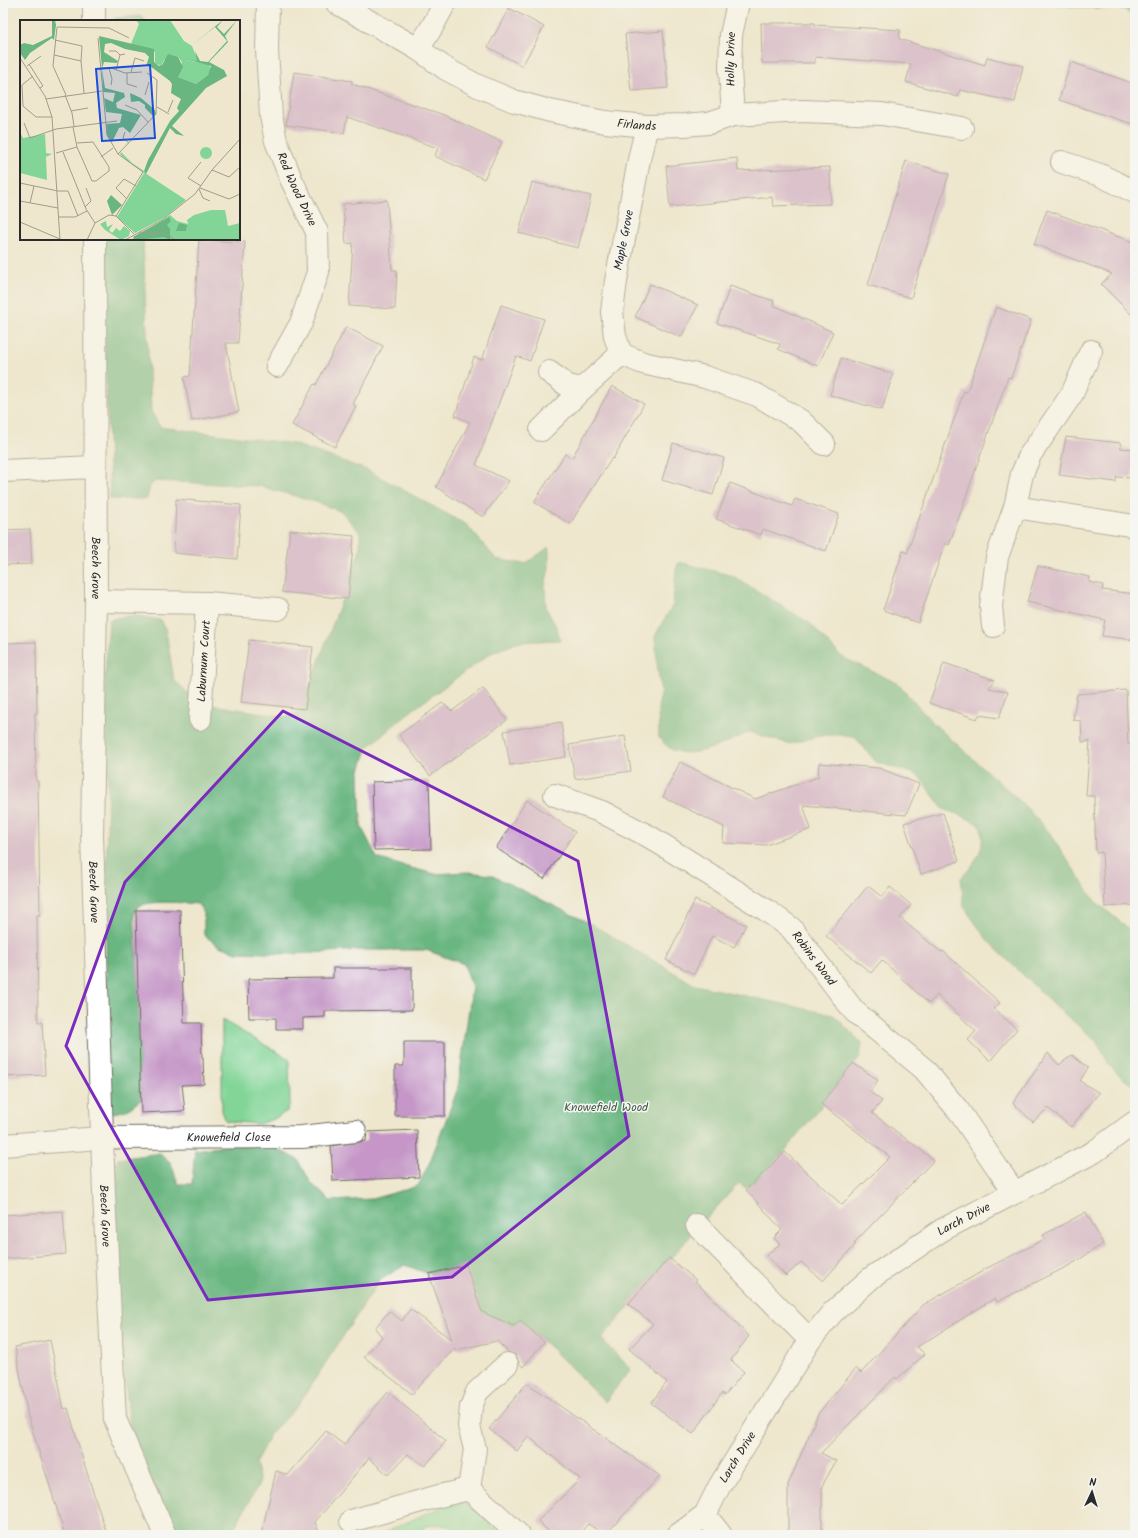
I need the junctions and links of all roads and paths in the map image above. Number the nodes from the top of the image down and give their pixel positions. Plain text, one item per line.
1 (94, 3) edge
2 (268, 3) edge
3 (337, 3) edge
4 (445, 3) edge
5 (738, 3) edge
6 (94, 20) edge
7 (418, 49) junction
8 (733, 116) junction
9 (648, 126) junction
10 (962, 128) dead end
11 (1062, 162) dead end
12 (1135, 192) edge
13 (95, 240) edge
14 (1091, 351) dead end
15 (621, 354) junction
16 (277, 366) dead end
17 (549, 372) dead end
18 (582, 389) junction
19 (541, 430) dead end
20 (824, 444) dead end
21 (95, 467) junction
22 (3, 470) edge
23 (1015, 507) junction
24 (1135, 526) edge
25 (96, 601) junction
26 (207, 603) junction
27 (278, 609) dead end
28 (993, 626) dead end
29 (200, 719) dead end
30 (555, 795) dead end
31 (1135, 1122) edge
32 (355, 1131) dead end
33 (101, 1138) junction
34 (3, 1145) edge
35 (1014, 1192) junction
36 (697, 1225) dead end
37 (810, 1340) junction
38 (507, 1364) dead end
39 (469, 1489) junction
40 (705, 1516) junction
41 (351, 1521) dead end
42 (165, 1535) edge
43 (519, 1535) edge
44 (678, 1535) edge
45 (721, 1535) edge

1 - 6 street
2 - 16 street, Red Wood Drive
3 - 7 street, Firlands
4 - 7 street
5 - 8 street, Holly Drive
7 - 9 street, Firlands
8 - 9 street, Firlands
8 - 10 street, Firlands
9 - 15 street, Maple Grove
11 - 12 street
13 - 21 street, Beech Grove
14 - 23 street
15 - 18 street
15 - 20 street
17 - 18 street
18 - 19 street
21 - 22 street
21 - 25 street, Beech Grove
23 - 24 street
23 - 28 street
25 - 26 street, Laburnum Court
25 - 33 street, Beech Grove
26 - 27 street, Laburnum Court
26 - 29 street, Laburnum Court
30 - 35 street, Robins Wood
31 - 35 street, Larch Drive
32 - 33 street, Knowefield Close
33 - 34 street, Knowefield Close
33 - 42 street, Beech Grove
35 - 37 street, Larch Drive
36 - 37 street
37 - 40 street, Larch Drive
38 - 39 street
39 - 41 street
39 - 43 street
40 - 44 street, Larch Drive
40 - 45 street

